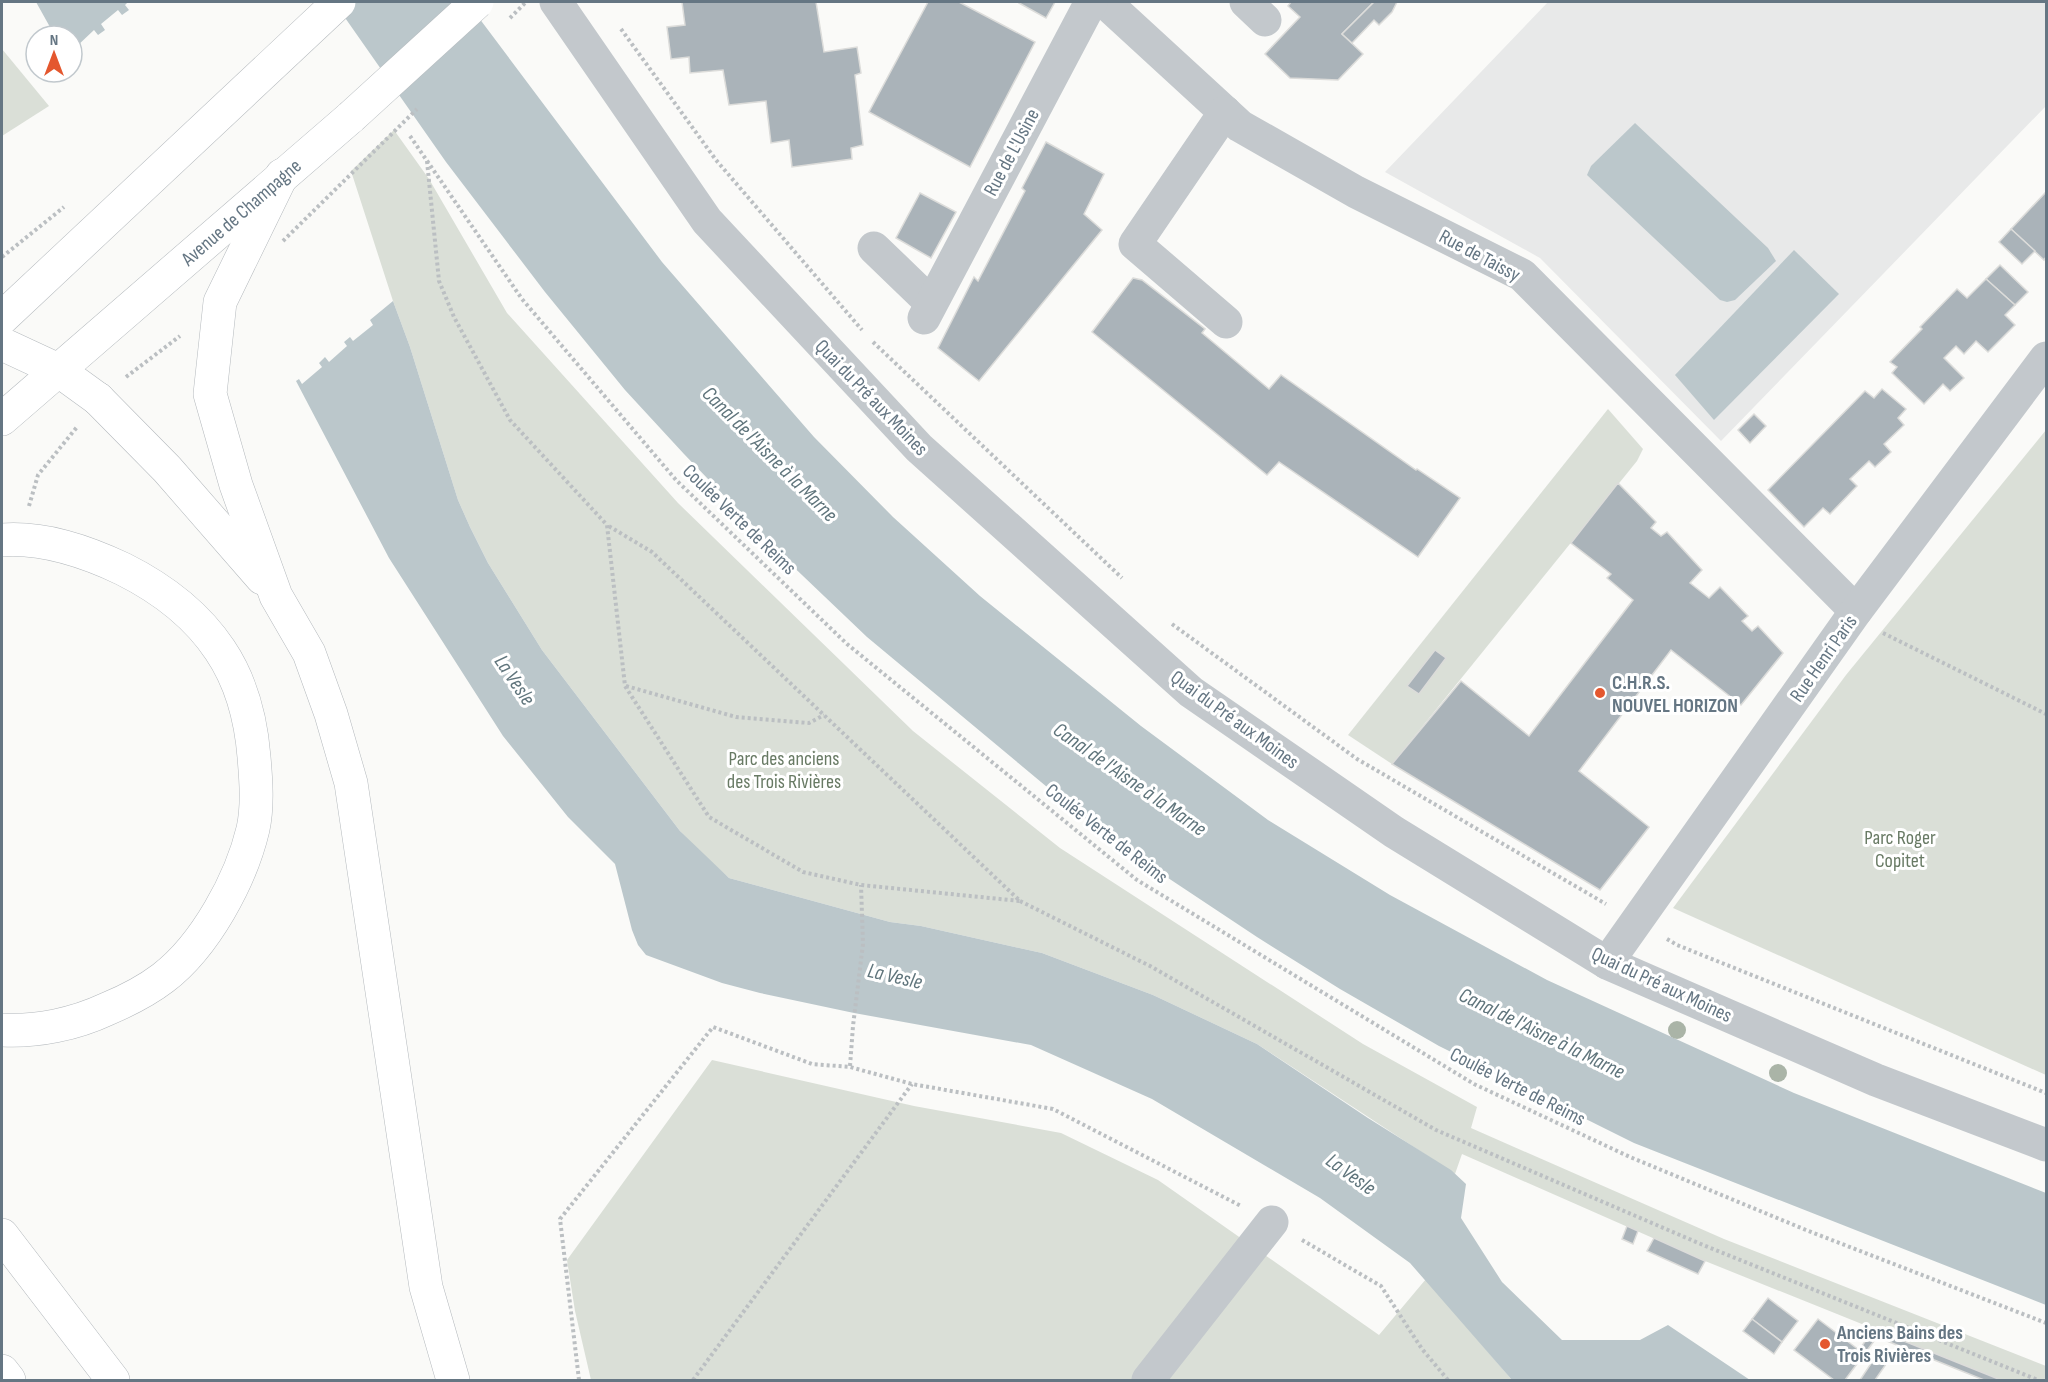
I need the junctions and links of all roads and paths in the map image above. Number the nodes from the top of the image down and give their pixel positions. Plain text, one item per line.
1 (339, 2) edge
2 (477, 2) edge
3 (526, 2) edge
4 (556, 2) edge
5 (1107, 3) edge
6 (510, 18) dead end
7 (615, 20) dead end
8 (417, 109) dead end
9 (1226, 112) junction
10 (410, 136) dead end
11 (427, 160) junction
12 (282, 175) junction
13 (283, 241) dead end
14 (874, 248) dead end
15 (2, 318) edge
16 (1226, 322) dead end
17 (2, 344) edge
18 (2046, 358) edge
19 (58, 370) junction
20 (2, 419) edge
21 (608, 525) junction
22 (2, 540) edge
23 (1128, 584) dead end
24 (276, 596) junction
25 (1856, 611) junction
26 (1172, 623) dead end
27 (1881, 632) dead end
28 (625, 686) junction
29 (2046, 714) edge
30 (824, 715) junction
31 (861, 885) junction
32 (1020, 902) junction
33 (1636, 921) junction
34 (1607, 963) junction
35 (2, 1030) edge
36 (850, 1066) junction
37 (912, 1084) junction
38 (2046, 1093) edge
39 (2046, 1145) edge
40 (1272, 1222) junction
41 (2, 1235) edge
42 (2046, 1323) edge
43 (2, 1371) edge
44 (9, 1380) edge
45 (113, 1380) edge
46 (453, 1380) edge
47 (579, 1380) edge
48 (693, 1380) edge
49 (1148, 1380) edge
50 (1448, 1380) edge
51 (2038, 1380) edge

1 - 15 main road, bridge
2 - 12 main road, Avenue de Champagne, bridge
3 - 6 path, bridge
4 - 34 street, Quai du Pré aux Moines
5 - 9 street, Rue de Taissy
5 - 14 street, Rue de L'Usine
7 - 23 path
8 - 13 path, bridge
9 - 16 street
9 - 25 street, Rue de Taissy
10 - 11 path, Coulée Verte de Reims
11 - 21 path
11 - 42 path, Coulée Verte de Reims
12 - 19 main road, Avenue de Champagne
12 - 24 main road
17 - 19 main road
18 - 25 street, Rue Henri Paris
19 - 20 main road, Avenue de Champagne
19 - 24 main road
21 - 28 path
21 - 30 path
22 - 35 main road
24 - 46 main road
25 - 33 street, Rue Henri Paris
26 - 33 path
27 - 29 path
28 - 30 path
28 - 31 path
30 - 32 path
31 - 32 path
31 - 36 path
32 - 51 path
33 - 34 street, Rue Henri Paris
33 - 38 path
34 - 39 street, Quai du Pré aux Moines
36 - 37 path
36 - 47 path
37 - 40 path
37 - 48 path
40 - 49 street
40 - 50 path
41 - 45 main road
43 - 44 main road

